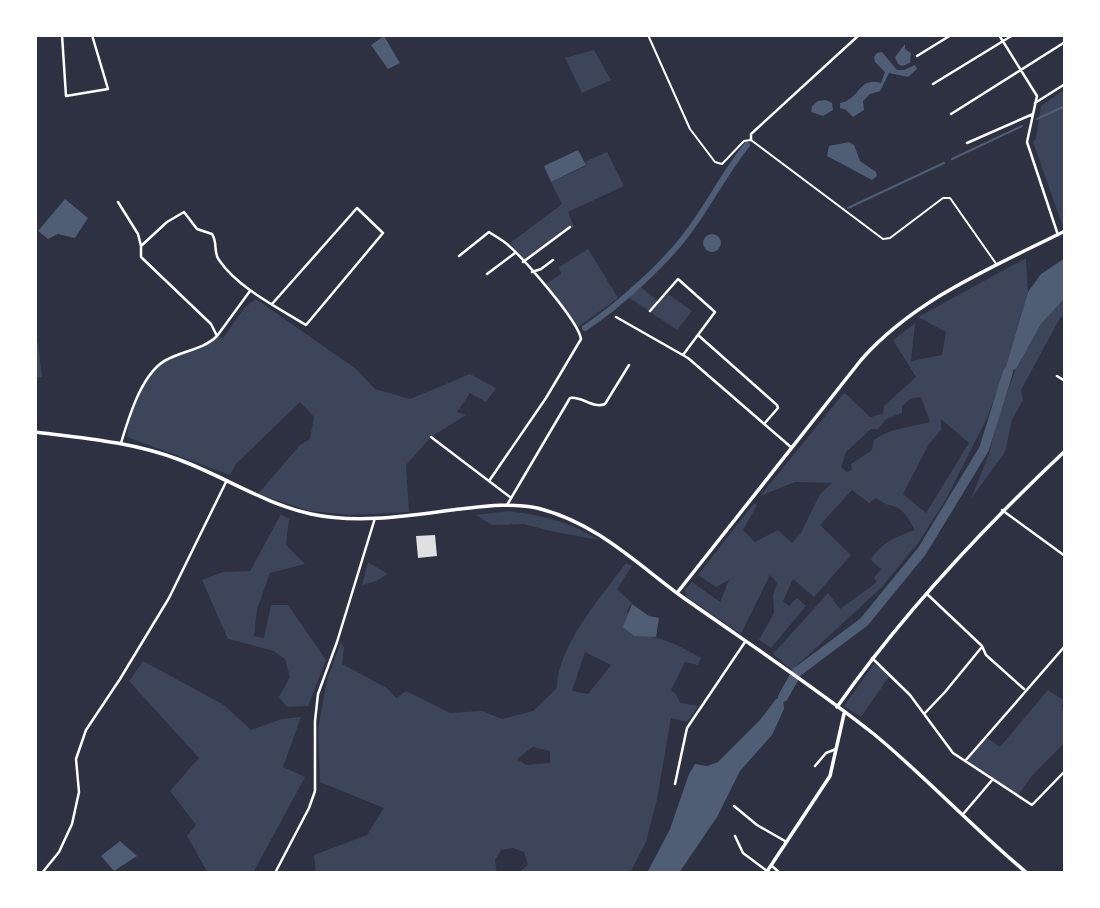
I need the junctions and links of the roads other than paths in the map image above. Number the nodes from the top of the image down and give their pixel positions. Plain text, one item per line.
1 (62, 35) edge
2 (92, 35) edge
3 (648, 35) edge
4 (859, 35) edge
5 (951, 35) edge
6 (999, 35) edge
7 (1013, 35) edge
8 (1003, 42) junction
9 (1065, 42) edge
10 (917, 56) dead end
11 (1021, 70) junction
12 (933, 84) dead end
13 (1065, 84) edge
14 (1035, 103) junction
15 (951, 114) dead end
16 (1033, 114) junction
17 (751, 141) junction
18 (967, 143) dead end
19 (118, 202) dead end
20 (570, 227) dead end
21 (1065, 231) edge
22 (1058, 235) junction
23 (141, 246) junction
24 (515, 253) junction
25 (460, 256) dead end
26 (553, 260) dead end
27 (523, 262) junction
28 (998, 265) junction
29 (532, 272) junction
30 (487, 274) dead end
31 (250, 291) junction
32 (272, 304) junction
33 (650, 311) dead end
34 (616, 317) dead end
35 (698, 334) junction
36 (217, 336) junction
37 (682, 355) junction
38 (629, 365) dead end
39 (1057, 376) dead end
40 (1065, 381) edge
41 (764, 424) junction
42 (35, 432) edge
43 (430, 437) dead end
44 (121, 443) junction
45 (792, 448) junction
46 (1065, 451) edge
47 (228, 480) junction
48 (489, 481) junction
49 (510, 498) junction
50 (507, 505) junction
51 (1002, 510) junction
52 (375, 518) junction
53 (1065, 556) edge
54 (677, 593) junction
55 (927, 594) junction
56 (745, 642) junction
57 (982, 646) junction
58 (1065, 646) edge
59 (1060, 653) junction
60 (1065, 656) edge
61 (872, 658) junction
62 (1025, 690) junction
63 (837, 707) junction
64 (844, 713) junction
65 (924, 714) junction
66 (836, 749) junction
67 (965, 761) junction
68 (815, 766) dead end
69 (1065, 771) edge
70 (993, 779) junction
71 (675, 783) dead end
72 (734, 806) dead end
73 (964, 814) junction
74 (735, 836) dead end
75 (786, 841) junction
76 (771, 865) junction
77 (50, 866) junction
78 (766, 872) edge
79 (42, 873) edge
80 (54, 873) edge
81 (275, 873) edge
82 (780, 873) edge
83 (1027, 873) edge

1 - 2 street
3 - 17 lane
4 - 17 street
5 - 10 street
6 - 8 street
7 - 8 street
8 - 11 street
8 - 12 street
9 - 11 street
11 - 14 street
11 - 15 street
13 - 14 street
14 - 16 street
16 - 18 street
16 - 22 street
17 - 28 lane
19 - 23 street
20 - 27 street
21 - 22 street
22 - 28 street
23 - 31 street
23 - 36 street
24 - 25 street
24 - 27 street
24 - 30 street
26 - 29 street
27 - 29 street
28 - 45 street
29 - 48 street
31 - 32 street
31 - 36 street
32 - 32 street
33 - 35 street
34 - 37 street
35 - 37 street
35 - 41 street
36 - 44 street
37 - 41 street
38 - 49 street
39 - 40 street
41 - 45 street
42 - 44 street
43 - 48 street
44 - 47 street
45 - 54 street
46 - 51 street
47 - 52 street
47 - 77 street
48 - 49 street
49 - 50 street
50 - 52 street
50 - 54 street
51 - 53 street
51 - 55 street
52 - 81 street
54 - 56 street
55 - 57 street
55 - 61 street
56 - 63 street
56 - 71 street
57 - 62 street
57 - 65 street
58 - 59 street
59 - 60 street
59 - 62 street
61 - 63 street
61 - 65 street
62 - 67 street
63 - 64 street
64 - 66 street
64 - 73 street
65 - 67 street
66 - 68 street
66 - 75 street
67 - 70 street
69 - 70 street
70 - 73 street
72 - 75 street
73 - 83 street
74 - 78 street
75 - 76 street
76 - 78 street
76 - 82 street
77 - 79 street
77 - 80 street

